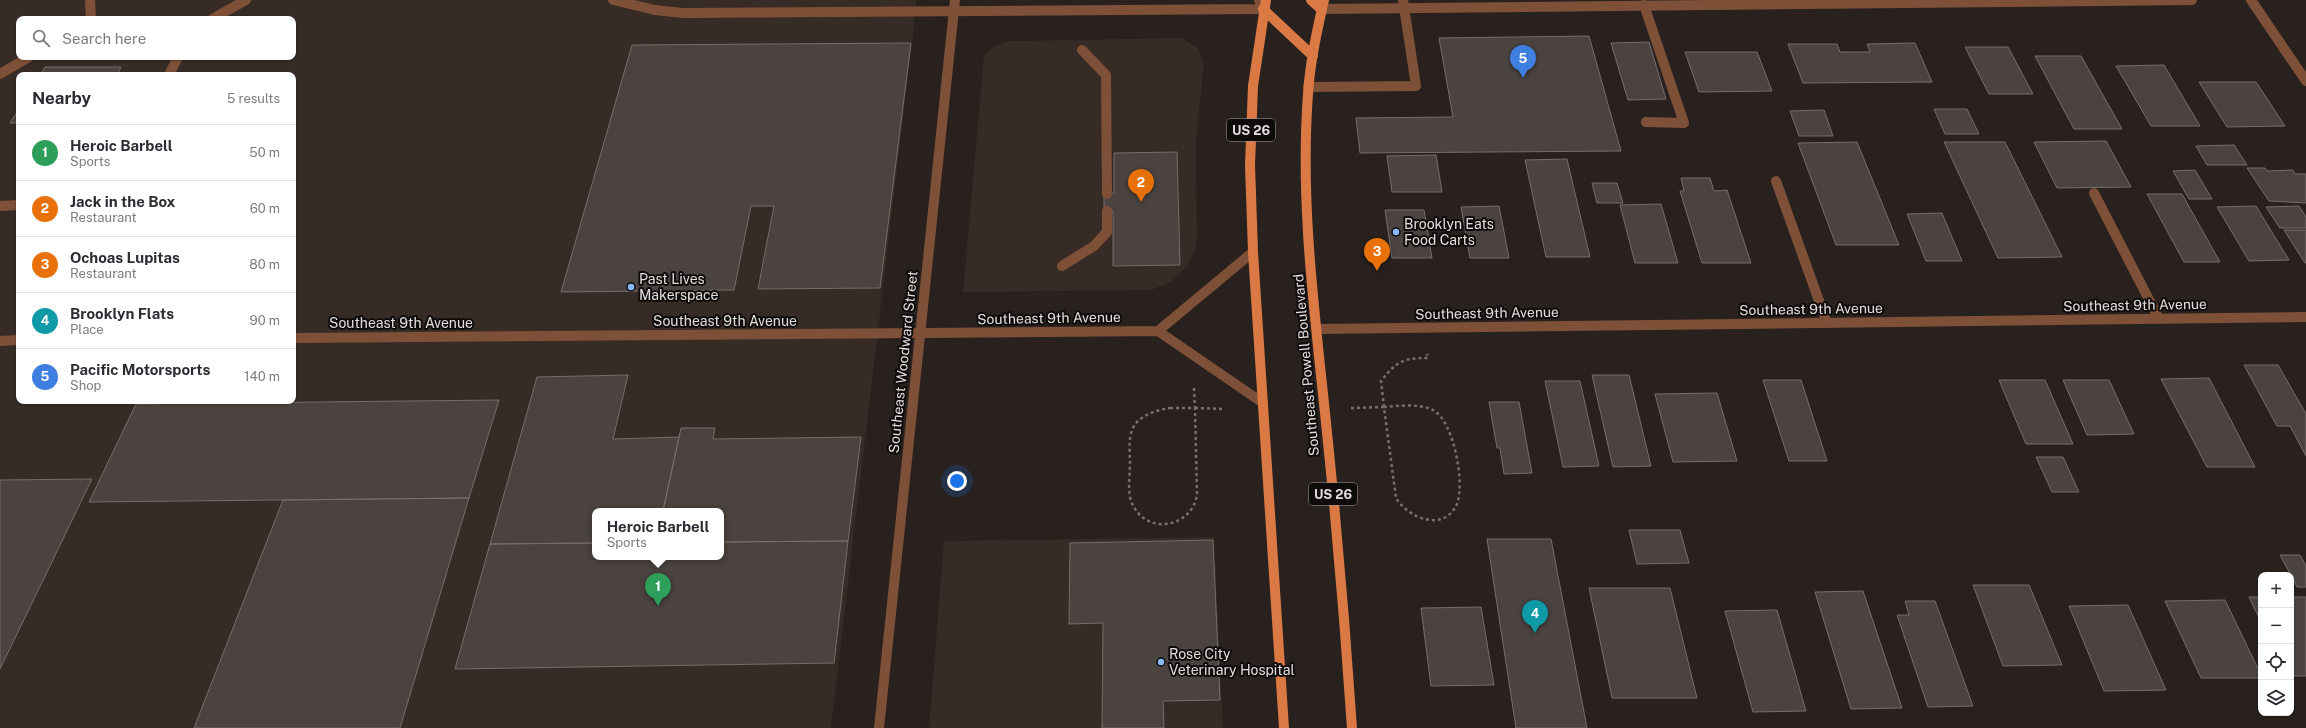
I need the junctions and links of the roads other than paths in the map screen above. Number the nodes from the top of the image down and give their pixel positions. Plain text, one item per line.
1 (90, 0) edge
2 (246, 0) edge
3 (614, 0) edge
4 (955, 0) edge
5 (1259, 0) edge
6 (1311, 0) edge
7 (2192, 0) edge
8 (2251, 0) edge
9 (1264, 4) edge
10 (1322, 4) edge
11 (1403, 4) edge
12 (1644, 5) junction
13 (954, 12) junction
14 (91, 16) edge
15 (217, 16) edge
16 (1082, 50) dead end
17 (1313, 56) junction
18 (24, 60) edge
19 (176, 60) edge
20 (170, 72) edge
21 (0, 74) edge
22 (2306, 81) edge
23 (1308, 87) junction
24 (1646, 122) dead end
25 (1776, 181) dead end
26 (2094, 193) dead end
27 (1107, 194) dead end
28 (16, 205) edge
29 (0, 206) edge
30 (1107, 211) dead end
31 (1253, 252) junction
32 (1062, 266) dead end
33 (2306, 317) edge
34 (2160, 319) junction
35 (1826, 323) junction
36 (1317, 329) junction
37 (1158, 331) junction
38 (921, 333) junction
39 (296, 338) edge
40 (16, 340) edge
41 (0, 341) edge
42 (1263, 403) junction
43 (879, 728) edge
44 (1284, 728) edge
45 (1352, 728) edge

1 - 14 street
2 - 15 street
3 - 13 street
4 - 13 street, Southeast Woodward Street
5 - 9 street
6 - 10 main road
7 - 12 street
8 - 22 street
9 - 13 street
9 - 17 main road
9 - 31 main road, US 26
10 - 11 street
10 - 17 main road, Southeast Powell Boulevard / US 26
11 - 12 street
11 - 23 street
12 - 24 street
13 - 38 street, Southeast Woodward Street
16 - 27 street
17 - 23 main road, Southeast Powell Boulevard / US 26
18 - 21 street
19 - 20 street
23 - 36 main road, Southeast Powell Boulevard / US 26
25 - 35 street
26 - 34 street
28 - 29 street
30 - 32 street
31 - 37 street
31 - 42 main road, US 26
33 - 34 street, Southeast 9th Avenue
34 - 35 street, Southeast 9th Avenue
35 - 36 street, Southeast 9th Avenue
36 - 45 main road, Southeast Powell Boulevard / US 26
37 - 38 street, Southeast 9th Avenue
37 - 42 street
38 - 39 street, Southeast 9th Avenue
38 - 43 street, Southeast Woodward Street
40 - 41 street
42 - 44 main road, US 26

